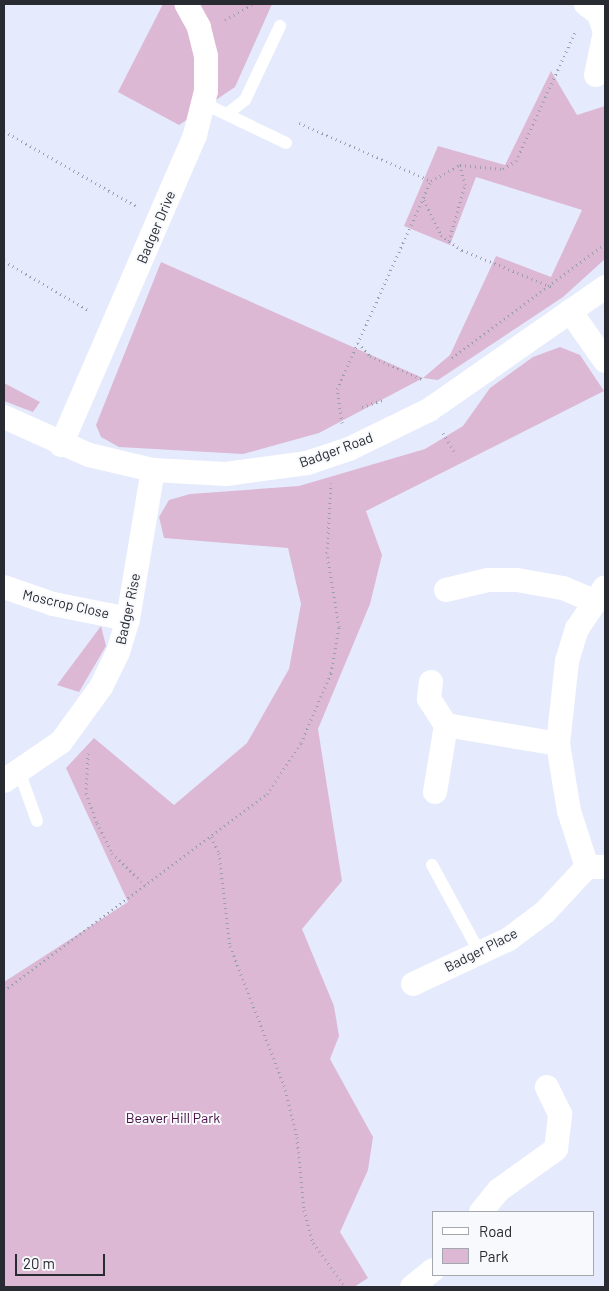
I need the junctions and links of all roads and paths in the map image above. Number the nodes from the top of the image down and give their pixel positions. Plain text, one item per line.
1 (186, 4) edge
2 (587, 4) edge
3 (280, 26) dead end
4 (596, 75) dead end
5 (203, 103) junction
6 (227, 114) junction
7 (289, 119) dead end
8 (4, 131) edge
9 (286, 143) dead end
10 (460, 165) junction
11 (431, 182) junction
12 (423, 199) junction
13 (160, 220) junction
14 (449, 241) junction
15 (605, 244) edge
16 (4, 261) edge
17 (551, 286) junction
18 (605, 287) edge
19 (570, 311) junction
20 (114, 325) junction
21 (358, 343) junction
22 (447, 362) dead end
23 (605, 362) edge
24 (432, 374) dead end
25 (424, 380) junction
26 (415, 385) dead end
27 (457, 390) junction
28 (394, 396) dead end
29 (362, 407) dead end
30 (4, 417) edge
31 (61, 445) junction
32 (341, 452) junction
33 (153, 470) junction
34 (4, 587) edge
35 (446, 590) dead end
36 (599, 594) edge
37 (128, 619) junction
38 (430, 682) dead end
39 (446, 725) junction
40 (558, 744) junction
41 (88, 749) dead end
42 (11, 776) edge
43 (435, 792) dead end
44 (37, 821) dead end
45 (211, 837) junction
46 (599, 864) edge
47 (432, 865) dead end
48 (146, 887) junction
49 (480, 953) junction
50 (412, 984) dead end
51 (4, 991) edge
52 (547, 1087) dead end
53 (482, 1211) edge
54 (432, 1271) edge
55 (345, 1287) edge
56 (412, 1287) edge

1 - 5 street, Badger Drive
2 - 4 street
2 - 10 path
3 - 6 lane
5 - 6 lane
5 - 13 street, Badger Drive
6 - 9 lane
7 - 11 path
8 - 13 path
10 - 11 path
10 - 14 path
11 - 12 path
12 - 14 path
12 - 21 path
13 - 20 street, Badger Drive
14 - 17 path
15 - 17 path
16 - 20 path
17 - 19 path
17 - 22 path
18 - 19 street, Badger Road
19 - 23 street
19 - 27 street, Badger Road
20 - 31 street, Badger Drive
21 - 25 path
21 - 32 path
24 - 25 path
25 - 26 path
25 - 27 path
27 - 32 street, Badger Road
28 - 29 path
30 - 31 street, Badger Road
31 - 33 street, Badger Road
32 - 33 street, Badger Road
32 - 45 path
33 - 37 street, Badger Rise
34 - 37 street, Moscrop Close
35 - 36 street, Badger Place
36 - 40 street, Badger Place
37 - 42 street, Badger Rise
38 - 39 street
39 - 40 street
39 - 43 street
40 - 46 street, Badger Place
41 - 48 path
42 - 44 lane, Badger Rise
45 - 48 path
45 - 55 path
46 - 49 street, Badger Place
47 - 49 lane
48 - 51 path
49 - 50 street, Badger Place
52 - 53 street
54 - 56 street

